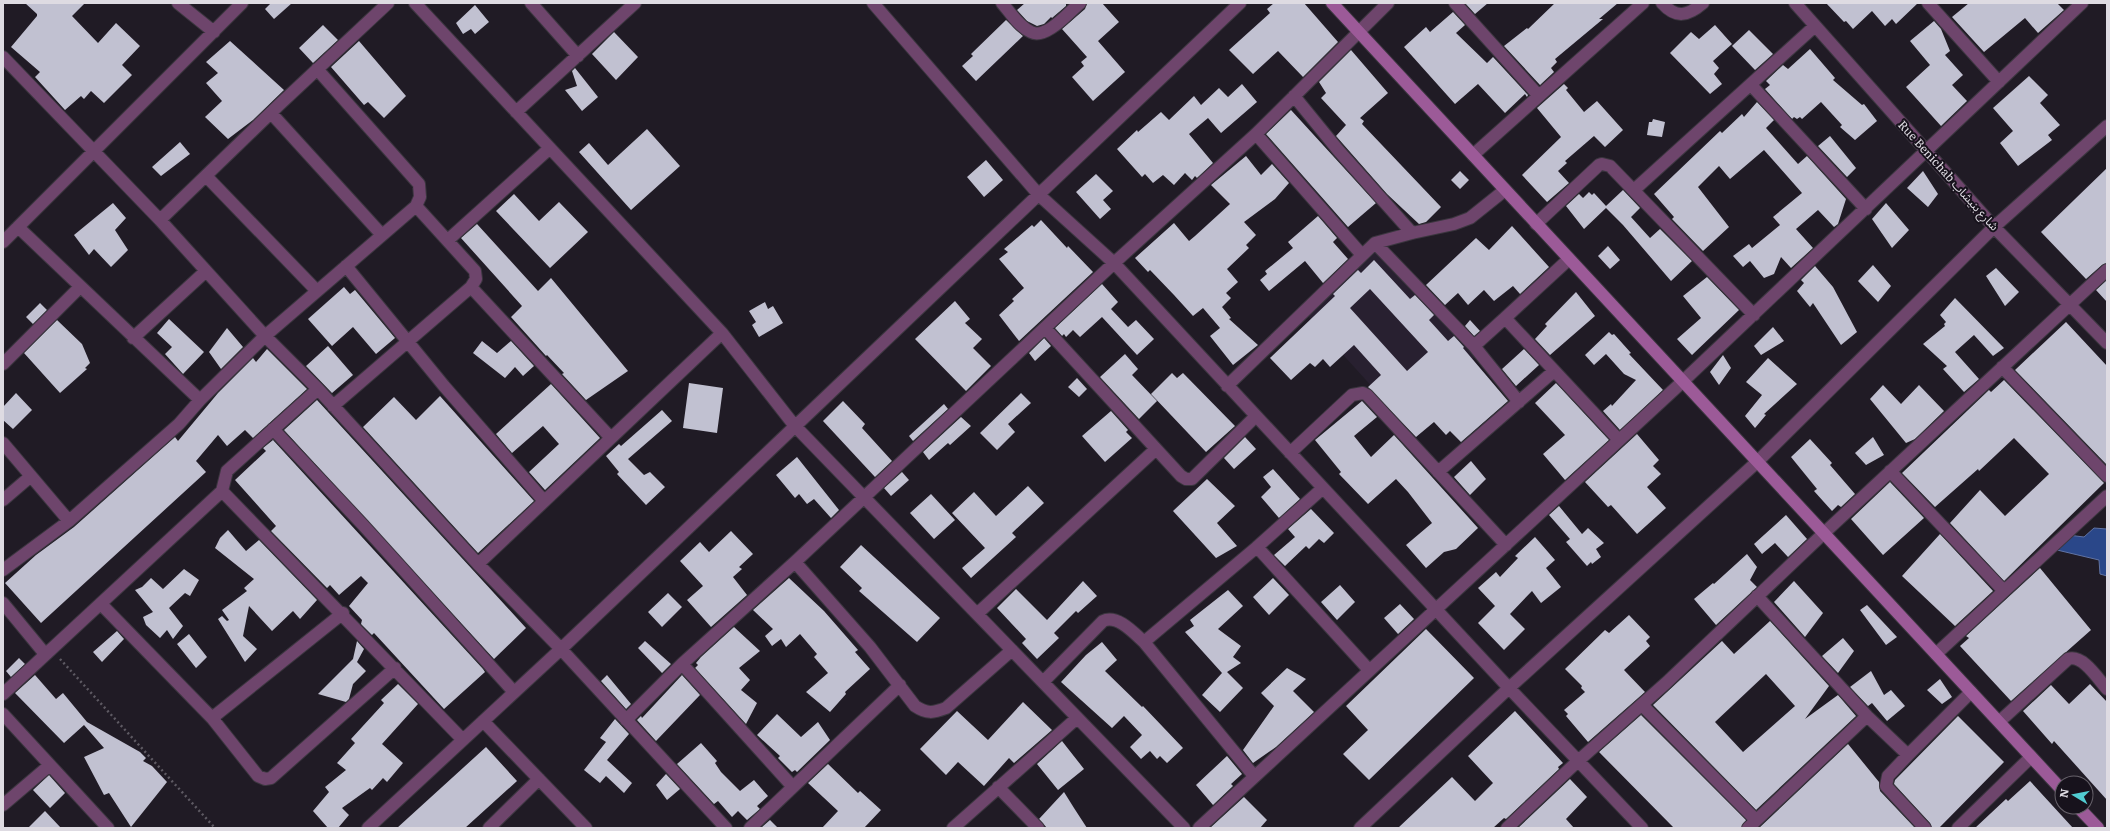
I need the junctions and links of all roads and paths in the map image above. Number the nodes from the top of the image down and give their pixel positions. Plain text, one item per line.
1 (178, 3) edge
2 (242, 3) edge
3 (388, 3) edge
4 (415, 3) edge
5 (531, 3) edge
6 (636, 3) edge
7 (873, 3) edge
8 (1002, 3) edge
9 (1080, 3) edge
10 (1240, 3) edge
11 (1332, 3) edge
12 (1388, 3) edge
13 (1455, 3) edge
14 (1643, 3) edge
15 (1662, 3) edge
16 (1703, 3) edge
17 (1795, 3) edge
18 (1928, 3) edge
19 (2082, 3) edge
20 (1815, 26) junction
21 (214, 32) junction
22 (1359, 32) junction
23 (578, 56) junction
24 (3, 57) edge
25 (317, 69) junction
26 (1999, 82) junction
27 (1750, 85) junction
28 (1294, 96) junction
29 (1539, 96) junction
30 (516, 112) junction
31 (271, 113) junction
32 (2107, 126) edge
33 (1256, 134) junction
34 (550, 148) junction
35 (95, 151) junction
36 (1927, 151) junction
37 (1473, 155) junction
38 (206, 176) junction
39 (1505, 190) junction
40 (1634, 190) junction
41 (1039, 195) junction
42 (416, 206) junction
43 (1866, 209) junction
44 (160, 220) junction
45 (1536, 224) junction
46 (18, 227) junction
47 (1994, 227) junction
48 (1412, 233) junction
49 (382, 236) junction
50 (448, 240) junction
51 (3, 242) edge
52 (1375, 243) junction
53 (1362, 255) junction
54 (1569, 259) junction
55 (1114, 263) junction
56 (346, 266) junction
57 (2107, 270) edge
58 (206, 271) junction
59 (80, 287) junction
60 (471, 287) junction
61 (317, 291) junction
62 (2070, 305) junction
63 (1754, 315) junction
64 (1505, 318) junction
65 (1045, 328) junction
66 (722, 333) junction
67 (265, 336) junction
68 (133, 338) junction
69 (409, 341) junction
70 (2107, 343) edge
71 (1474, 346) junction
72 (3, 364) edge
73 (2002, 367) junction
74 (1554, 371) junction
75 (1682, 382) junction
76 (1228, 386) junction
77 (318, 389) junction
78 (200, 400) junction
79 (1519, 402) junction
80 (333, 406) junction
81 (1256, 416) junction
82 (794, 425) junction
83 (273, 430) junction
84 (611, 438) junction
85 (1619, 440) junction
86 (3, 443) edge
87 (1156, 449) junction
88 (1290, 453) junction
89 (1757, 462) junction
90 (1890, 471) junction
91 (1438, 472) junction
92 (31, 476) junction
93 (2107, 476) edge
94 (1323, 488) junction
95 (222, 491) junction
96 (864, 496) junction
97 (2107, 496) edge
98 (3, 500) edge
99 (544, 501) junction
100 (69, 521) junction
101 (1823, 534) junction
102 (1506, 545) junction
103 (1257, 547) junction
104 (795, 562) junction
105 (478, 564) junction
106 (3, 570) edge
107 (2004, 591) junction
108 (1757, 596) junction
109 (3, 603) edge
110 (101, 604) junction
111 (1435, 609) junction
112 (343, 613) junction
113 (977, 614) junction
114 (1144, 642) junction
115 (561, 649) junction
116 (1012, 650) junction
117 (48, 651) junction
118 (1936, 654) junction
119 (682, 664) junction
120 (395, 668) junction
121 (1369, 670) junction
122 (1043, 682) junction
123 (900, 685) junction
124 (2106, 686) edge
125 (1508, 688) junction
126 (514, 692) junction
127 (1971, 692) junction
128 (3, 694) edge
129 (1642, 705) junction
130 (3, 714) edge
131 (1866, 716) junction
132 (212, 718) junction
133 (1077, 718) junction
134 (626, 720) junction
135 (483, 721) junction
136 (2000, 721) junction
137 (463, 740) junction
138 (1908, 755) junction
139 (2031, 757) junction
140 (1578, 761) junction
141 (50, 765) junction
142 (1254, 776) junction
143 (539, 779) junction
144 (2054, 781) edge
145 (793, 787) junction
146 (998, 787) junction
147 (3, 805) edge
148 (2086, 815) edge
149 (1752, 824) edge
150 (108, 828) edge
151 (215, 828) edge
152 (368, 828) edge
153 (489, 828) edge
154 (586, 828) edge
155 (726, 828) edge
156 (750, 828) edge
157 (953, 828) edge
158 (1038, 828) edge
159 (1184, 828) edge
160 (1198, 828) edge
161 (1360, 828) edge
162 (1507, 828) edge
163 (1642, 828) edge
164 (1925, 828) edge
165 (1958, 828) edge
166 (2098, 828) edge

1 - 21 street
2 - 21 street
3 - 25 street
4 - 30 street
5 - 23 street
6 - 23 street
7 - 41 street
8 - 9 street
10 - 41 street
11 - 22 street
12 - 22 street
13 - 29 street
14 - 29 street
15 - 16 street
17 - 20 street, Rue Benichab شارع بنيشاب
18 - 26 street
19 - 26 street
20 - 27 street
20 - 36 street, Rue Benichab شارع بنيشاب
21 - 35 street
22 - 28 street
22 - 37 street
23 - 30 street
24 - 35 street
25 - 31 street
25 - 42 street
26 - 36 street
27 - 40 street
27 - 43 street
28 - 33 street
28 - 48 street
29 - 37 street
30 - 34 street
31 - 38 street
31 - 49 street
32 - 47 street
33 - 53 street
33 - 55 street
34 - 50 street
34 - 66 street
35 - 44 street
35 - 46 street
36 - 43 street
36 - 47 street, Rue Benichab شارع بنيشاب
37 - 39 street
38 - 44 street
38 - 61 street
39 - 45 street
39 - 48 street
40 - 45 street
40 - 63 street
41 - 55 street
41 - 82 street
42 - 49 street
42 - 50 street
43 - 63 street
44 - 58 street
45 - 54 street
46 - 51 street
46 - 59 street
47 - 62 street, Rue Benichab شارع بنيشاب
47 - 89 street
48 - 52 street
49 - 56 street
50 - 60 street
52 - 53 street
52 - 71 street
53 - 76 street
54 - 64 street
54 - 75 street
55 - 65 street
55 - 76 street
56 - 61 street
56 - 69 street
57 - 62 street
58 - 67 street
58 - 68 street
59 - 68 street
59 - 72 street
60 - 69 street
60 - 84 street
61 - 67 street
62 - 70 street, Rue Benichab شارع بنيشاب
62 - 73 street
63 - 75 street
64 - 71 street
64 - 74 street
65 - 87 street
65 - 96 street
66 - 82 street
66 - 84 street
67 - 77 street
67 - 78 street
68 - 78 street
69 - 80 street
69 - 99 street
71 - 79 street
73 - 90 street
73 - 93 street
74 - 79 street
74 - 85 street
75 - 85 street
75 - 89 street
76 - 81 street
77 - 80 street
77 - 83 street
78 - 100 street
79 - 91 street
80 - 105 street
81 - 87 street
81 - 88 street
82 - 96 street
82 - 115 street
83 - 95 street
83 - 126 street
84 - 99 street
85 - 102 street
86 - 92 street
87 - 113 street
88 - 91 street
88 - 94 street
89 - 101 street
89 - 125 street
90 - 101 street
90 - 107 street
91 - 102 street
92 - 98 street
92 - 100 street
94 - 103 street
94 - 111 street
95 - 110 street
95 - 112 street
96 - 104 street
96 - 113 street
97 - 107 street
99 - 105 street
100 - 106 street
101 - 108 street
101 - 118 street
102 - 111 street
103 - 114 street
103 - 121 street
104 - 119 street
104 - 123 street
105 - 115 street
107 - 118 street
108 - 129 street
108 - 131 street
109 - 117 street
110 - 117 street
110 - 132 street
111 - 121 street
111 - 125 street
112 - 120 street
112 - 132 street
113 - 116 street
114 - 122 street
114 - 142 street
115 - 126 street
115 - 134 street
116 - 122 street
116 - 123 street
117 - 128 street
117 - 151 path
118 - 127 street
119 - 134 street
119 - 145 street
120 - 132 street
120 - 137 street
121 - 142 street
122 - 133 street
123 - 145 street
124 - 136 street
125 - 140 street
125 - 161 street
126 - 135 street
127 - 136 street
127 - 138 street
129 - 140 street
129 - 149 street
130 - 141 street
131 - 138 street
131 - 149 street
133 - 146 street
133 - 159 street
134 - 155 street
135 - 137 street
135 - 143 street
136 - 139 street
137 - 152 street
138 - 164 street
139 - 144 street
139 - 165 street
140 - 162 street
140 - 163 street
141 - 147 street
141 - 150 street
142 - 160 street
143 - 153 street
143 - 154 street
145 - 156 street
146 - 157 street
146 - 158 street
148 - 166 street

